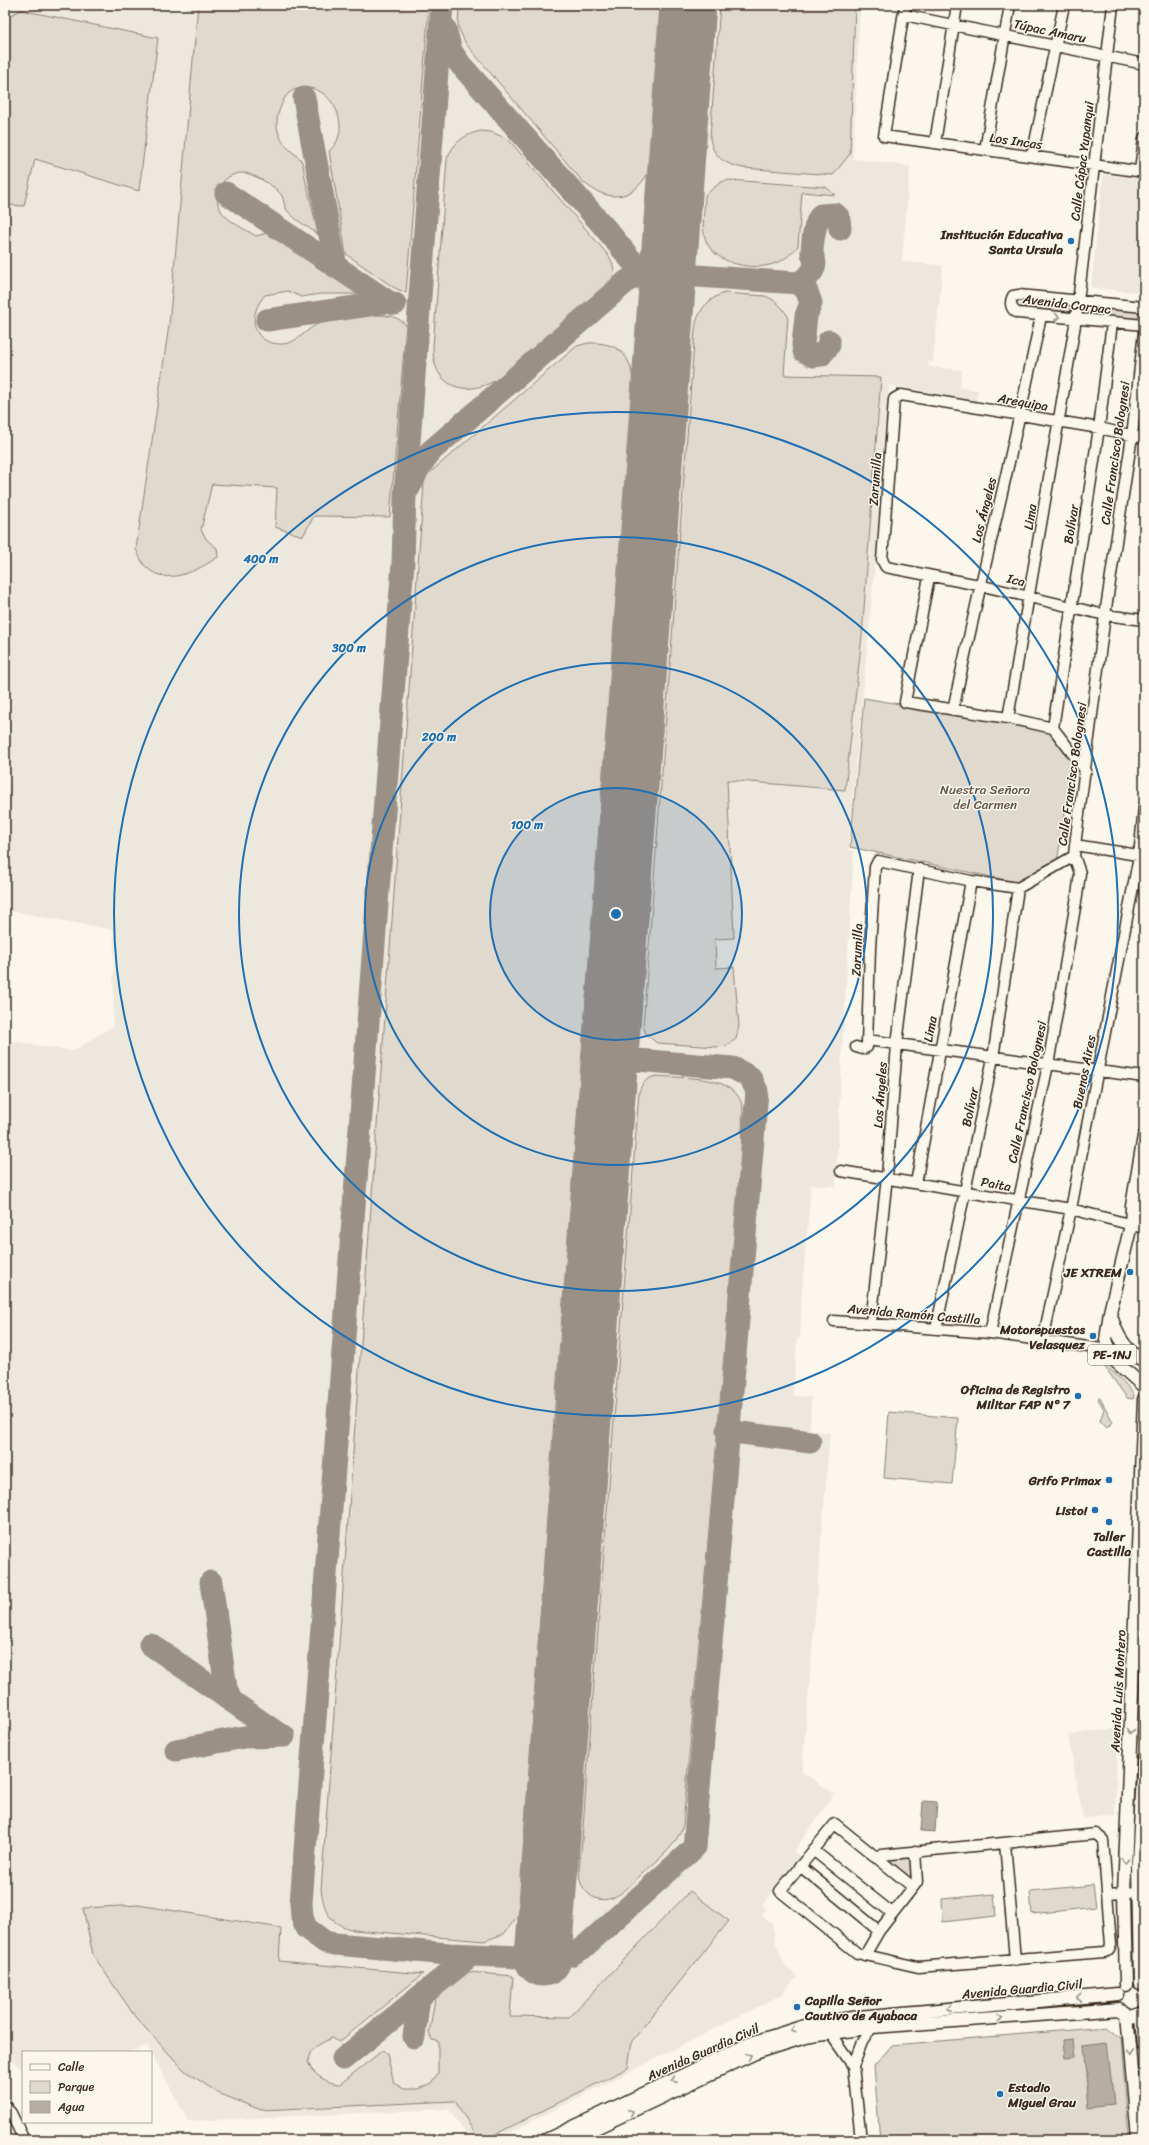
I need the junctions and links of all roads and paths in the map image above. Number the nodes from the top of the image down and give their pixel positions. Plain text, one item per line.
1 (905, 5) edge
2 (958, 5) edge
3 (1010, 5) edge
4 (1064, 5) edge
5 (1113, 5) edge
6 (904, 15) junction
7 (954, 25) junction
8 (1005, 35) junction
9 (1056, 46) junction
10 (1107, 56) junction
11 (1144, 64) edge
12 (1144, 138) edge
13 (935, 143) junction
14 (985, 150) junction
15 (1032, 156) junction
16 (1094, 165) junction
17 (1142, 171) edge
18 (1079, 301) junction
19 (1144, 307) edge
20 (1041, 316) junction
21 (1076, 320) junction
22 (1112, 323) junction
23 (1144, 325) edge
24 (1144, 332) edge
25 (896, 396) joint
26 (1021, 415) junction
27 (1058, 421) junction
28 (1099, 428) junction
29 (1132, 436) junction
30 (1144, 438) edge
31 (883, 565) joint
32 (928, 576) junction
33 (979, 585) junction
34 (1030, 596) junction
35 (1072, 606) junction
36 (1105, 615) junction
37 (1144, 620) edge
38 (953, 710) junction
39 (1008, 718) junction
40 (1053, 728) junction
41 (1086, 771) junction
42 (1144, 807) edge
43 (1075, 845) junction
44 (1074, 856) junction
45 (1142, 856) edge
46 (919, 869) junction
47 (971, 881) junction
48 (1018, 888) junction
49 (867, 1040) junction
50 (897, 1044) junction
51 (856, 1047) dead end
52 (939, 1050) junction
53 (993, 1058) junction
54 (1048, 1065) junction
55 (1098, 1071) junction
56 (1144, 1077) edge
57 (1144, 1136) edge
58 (841, 1171) dead end
59 (887, 1177) junction
60 (916, 1183) junction
61 (1144, 1187) edge
62 (965, 1191) junction
63 (1017, 1201) junction
64 (1071, 1209) junction
65 (1131, 1225) junction
66 (1144, 1228) edge
67 (1110, 1312) junction
68 (834, 1321) dead end
69 (871, 1323) junction
70 (936, 1329) junction
71 (990, 1334) junction
72 (1043, 1340) junction
73 (1109, 1350) junction
74 (1144, 1361) edge
75 (1144, 1368) edge
76 (1143, 1387) edge
77 (1144, 1399) edge
78 (1143, 1436) edge
79 (1142, 1494) edge
80 (1144, 1758) edge
81 (1005, 1843) junction
82 (814, 1850) junction
83 (915, 1851) junction
84 (876, 1858) junction
85 (1141, 1863) edge
86 (800, 1866) junction
87 (913, 1887) junction
88 (1138, 1892) junction
89 (1124, 1893) junction
90 (1107, 1894) junction
91 (892, 1913) junction
92 (879, 1931) junction
93 (865, 1955) junction
94 (1015, 1960) junction
95 (1126, 1985) junction
96 (1142, 1985) edge
97 (1118, 1994) junction
98 (1124, 2012) junction
99 (1143, 2013) edge
100 (828, 2027) junction
101 (872, 2027) junction
102 (1144, 2046) edge
103 (853, 2066) junction
104 (5, 2106) edge
105 (610, 2116) junction
106 (24, 2140) edge
107 (546, 2140) edge
108 (570, 2140) edge
109 (861, 2140) edge
110 (1138, 2140) edge

1 - 6 street
2 - 7 street
3 - 8 street
4 - 9 street
5 - 10 street, Calle Cápac Yupanqui
6 - 7 street, Túpac Amaru
6 - 13 street, Los Incas
7 - 8 street, Túpac Amaru
7 - 13 street
8 - 9 street, Túpac Amaru
8 - 14 street
9 - 10 street, Túpac Amaru
9 - 15 street
10 - 11 street, Túpac Amaru
10 - 16 street, Calle Cápac Yupanqui
12 - 17 street
13 - 14 street, Los Incas
14 - 15 street, Los Incas
15 - 16 street, Los Incas
16 - 17 street, Los Incas
16 - 18 street, Calle Cápac Yupanqui
18 - 19 street, Avenida Corpac
18 - 20 street, Avenida Corpac
18 - 21 street, Calle Cápac Yupanqui
20 -> 21 street, Avenida Corpac
20 - 26 street, Los Ángeles
21 - 22 street, Avenida Corpac
21 - 27 street, Lima
22 - 23 street, Avenida Corpac
22 - 28 street, Bolívar
24 - 29 street, Calle Francisco Bolognesi
25 - 26 street, Arequipa
25 - 31 street, Zarumilla
26 - 27 street, Arequipa
26 - 33 street, Los Ángeles
27 - 28 street, Arequipa
27 - 34 street, Lima
28 - 29 street, Arequipa
28 - 35 street, Bolívar
29 - 30 street, Arequipa
29 - 36 street, Calle Francisco Bolognesi
31 - 32 street, Ica
32 - 33 street, Ica
32 - 38 street
33 - 34 street, Ica
33 - 38 street, Los Ángeles
34 - 35 street, Ica
34 - 39 street, Lima
35 - 36 street, Ica
35 - 40 street, Bolívar
36 - 37 street, Ica
36 - 41 street, Calle Francisco Bolognesi
38 - 39 street
39 - 40 street
40 - 41 street
41 - 43 street, Calle Francisco Bolognesi
42 - 45 street, Buenos Aires
43 - 44 street, Calle Francisco Bolognesi
43 - 45 street
44 - 48 street
44 - 54 street, Calle Francisco Bolognesi
45 - 55 street, Buenos Aires
46 - 47 street
46 - 49 street, Zarumilla
46 - 50 street, Los Ángeles
47 - 48 street
47 - 52 street, Lima
48 - 53 street, Bolívar
49 - 50 street
49 - 51 street
50 - 52 street
50 - 59 street, Los Ángeles
52 - 53 street
52 - 60 street, Lima
53 - 54 street
53 - 62 street, Bolívar
54 - 55 street
54 - 63 street, Calle Francisco Bolognesi
55 - 56 street
55 - 64 street, Buenos Aires
57 - 65 main road, PE-1NJ
58 - 59 street, Paita
59 - 60 street, Paita
59 - 69 street, Los Ángeles
60 - 62 street, Paita
61 - 65 main road, PE-1NJ
62 - 63 street, Paita
62 - 70 street, Bolívar
63 - 64 street, Paita
63 - 71 street, Calle Francisco Bolognesi
64 - 65 street, Paita
64 - 72 street, Buenos Aires
65 - 66 street, Paita
65 - 67 main road, PE-1NJ
67 - 73 main road, PE-1NJ
67 - 74 main road, PE-1NJ
68 - 69 street, Avenida Ramón Castilla
69 - 70 street, Avenida Ramón Castilla
70 - 71 street, Avenida Ramón Castilla
71 - 72 street, Avenida Ramón Castilla
72 - 73 street, Avenida Ramón Castilla
73 - 76 main road, PE-1NJ
75 - 76 main road, PE-1NJ
77 - 78 main road, Avenida Luis Montero
78 - 79 main road, Avenida Luis Montero
79 -> 89 main road, Avenida Luis Montero
80 - 85 main road
81 - 83 street
81 - 90 street
81 - 94 street
82 - 84 street
82 - 86 street
82 - 91 street
83 - 84 street
83 - 87 street
84 - 87 street
85 - 88 main road
86 - 92 street
86 - 93 street
87 - 91 street
88 - 89 street
88 - 96 main road
89 - 90 street
89 - 95 main road, Avenida Luis Montero
90 - 94 street
91 - 92 street
92 - 93 street
93 - 94 street
95 - 96 main road
95 - 97 main road
97 - 98 main road
97 -> 100 main road, Avenida Guardia Civil
98 - 99 main road, Avenida Guardia Civil
101 -> 98 main road, Avenida Guardia Civil
98 -> 110 main road
99 - 102 main road
100 - 101 main road, Avenida Guardia Civil
100 - 103 street
100 - 105 main road, Avenida Guardia Civil
101 - 103 street
103 - 109 street
104 - 106 street
105 - 107 main road, Avenida Guardia Civil
105 - 108 main road, Avenida Guardia Civil

